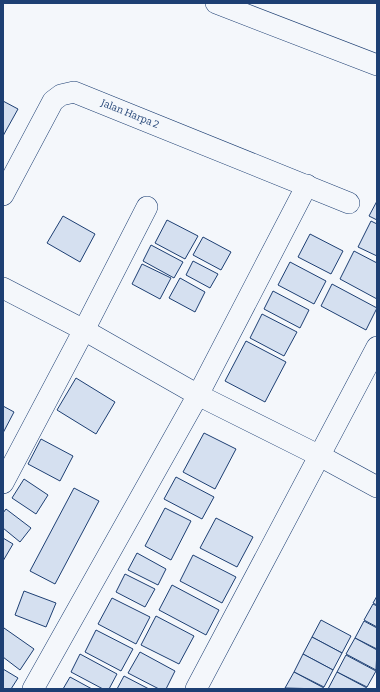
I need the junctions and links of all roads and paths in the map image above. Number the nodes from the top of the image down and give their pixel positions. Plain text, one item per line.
1 (216, 3) edge
2 (377, 65) edge
3 (307, 185) junction
4 (3, 195) edge
5 (349, 203) dead end
6 (147, 207) dead end
7 (3, 288) edge
8 (84, 330) junction
9 (377, 347) edge
10 (198, 395) junction
11 (320, 456) junction
12 (3, 483) edge
13 (377, 487) edge
14 (33, 689) edge
15 (196, 689) edge

1 - 2 street
3 - 4 street, Jalan Harpa 2
3 - 5 street, Jalan Harpa 2
3 - 10 street
6 - 8 street
7 - 8 street
8 - 10 street
8 - 12 street
9 - 11 street
10 - 11 street
10 - 14 street
11 - 13 street
11 - 15 street

